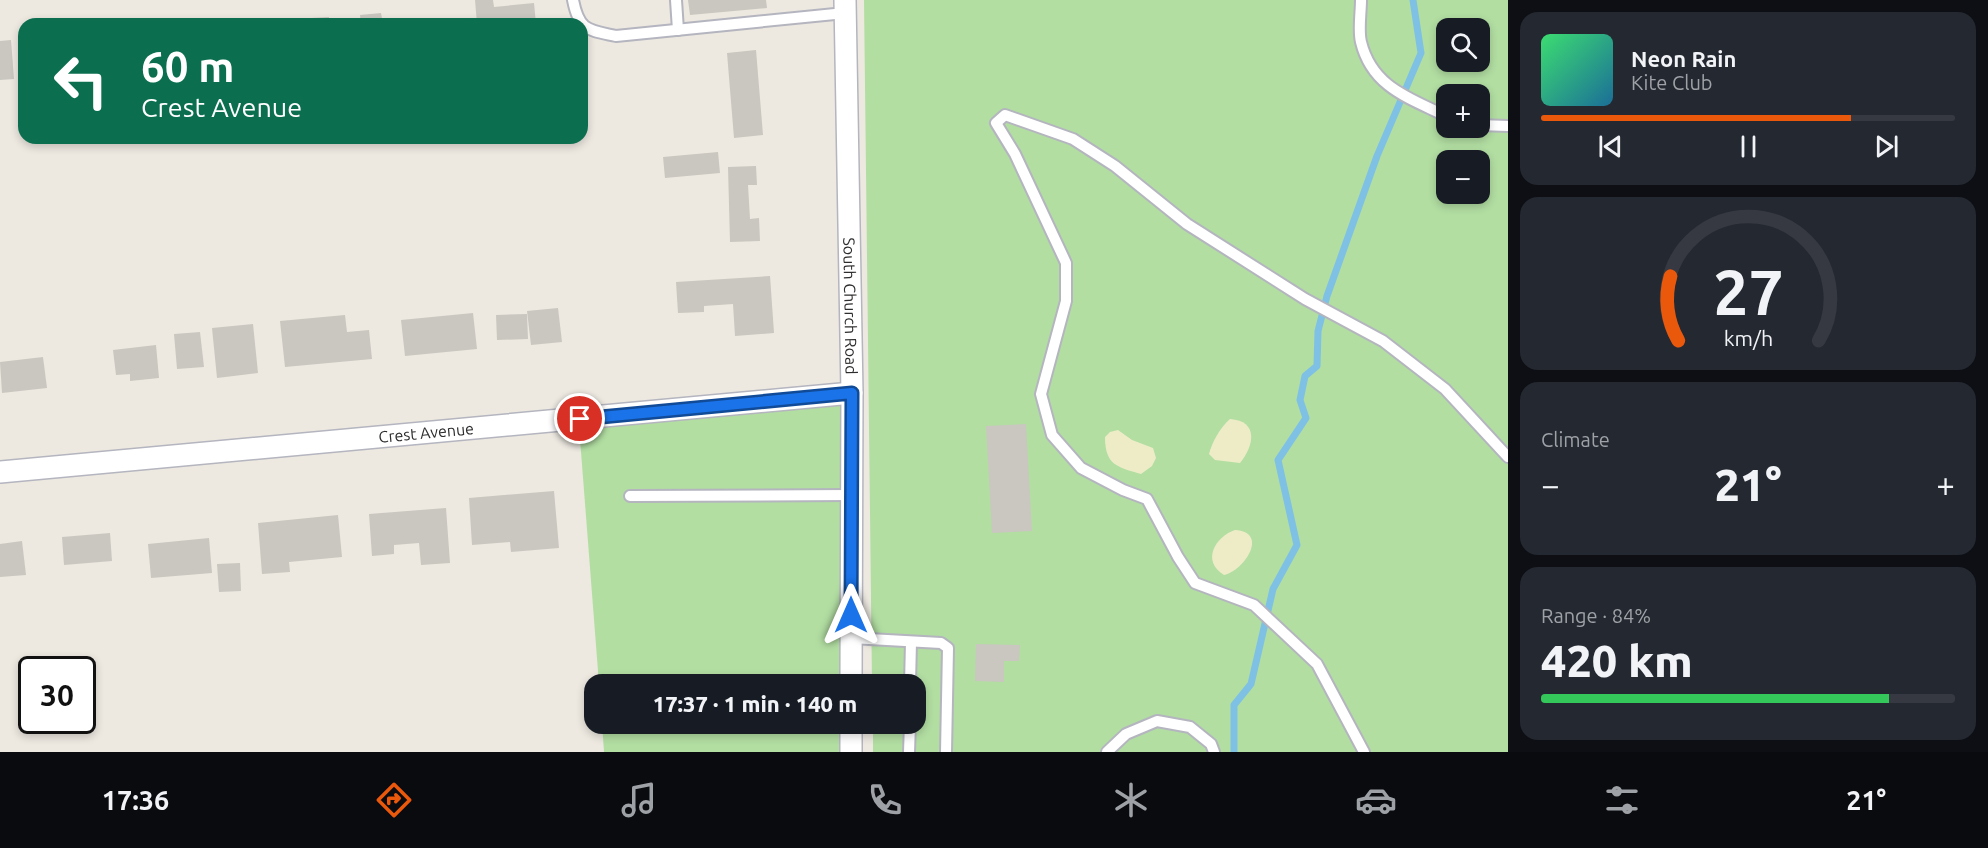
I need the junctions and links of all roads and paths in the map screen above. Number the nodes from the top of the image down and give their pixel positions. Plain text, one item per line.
1 (573, 0) edge
2 (676, 0) edge
3 (1361, 0) edge
4 (845, 7) edge
5 (576, 18) edge
6 (588, 29) edge
7 (678, 30) junction
8 (1436, 111) edge
9 (1490, 125) edge
10 (1508, 126) edge
11 (852, 393) junction
12 (1508, 458) edge
13 (0, 472) edge
14 (852, 495) junction
15 (630, 496) dead end
16 (851, 638) junction
17 (911, 642) junction
18 (851, 674) edge
19 (910, 674) edge
20 (851, 734) edge
21 (910, 734) edge
22 (851, 752) edge
23 (909, 752) edge
24 (946, 752) edge
25 (1107, 752) edge
26 (1214, 752) edge
27 (1364, 752) edge

1 - 5 lane
2 - 7 lane
3 - 8 lane
4 - 7 lane
4 - 11 street, South Church Road
6 - 7 lane
9 - 10 lane
11 - 13 street, Crest Avenue
11 - 14 street, South Church Road
12 - 27 lane
14 - 15 lane
14 - 16 street, South Church Road
16 - 17 lane
16 - 18 street, South Church Road
17 - 19 lane
17 - 24 lane
20 - 22 street
21 - 23 lane
25 - 26 lane

